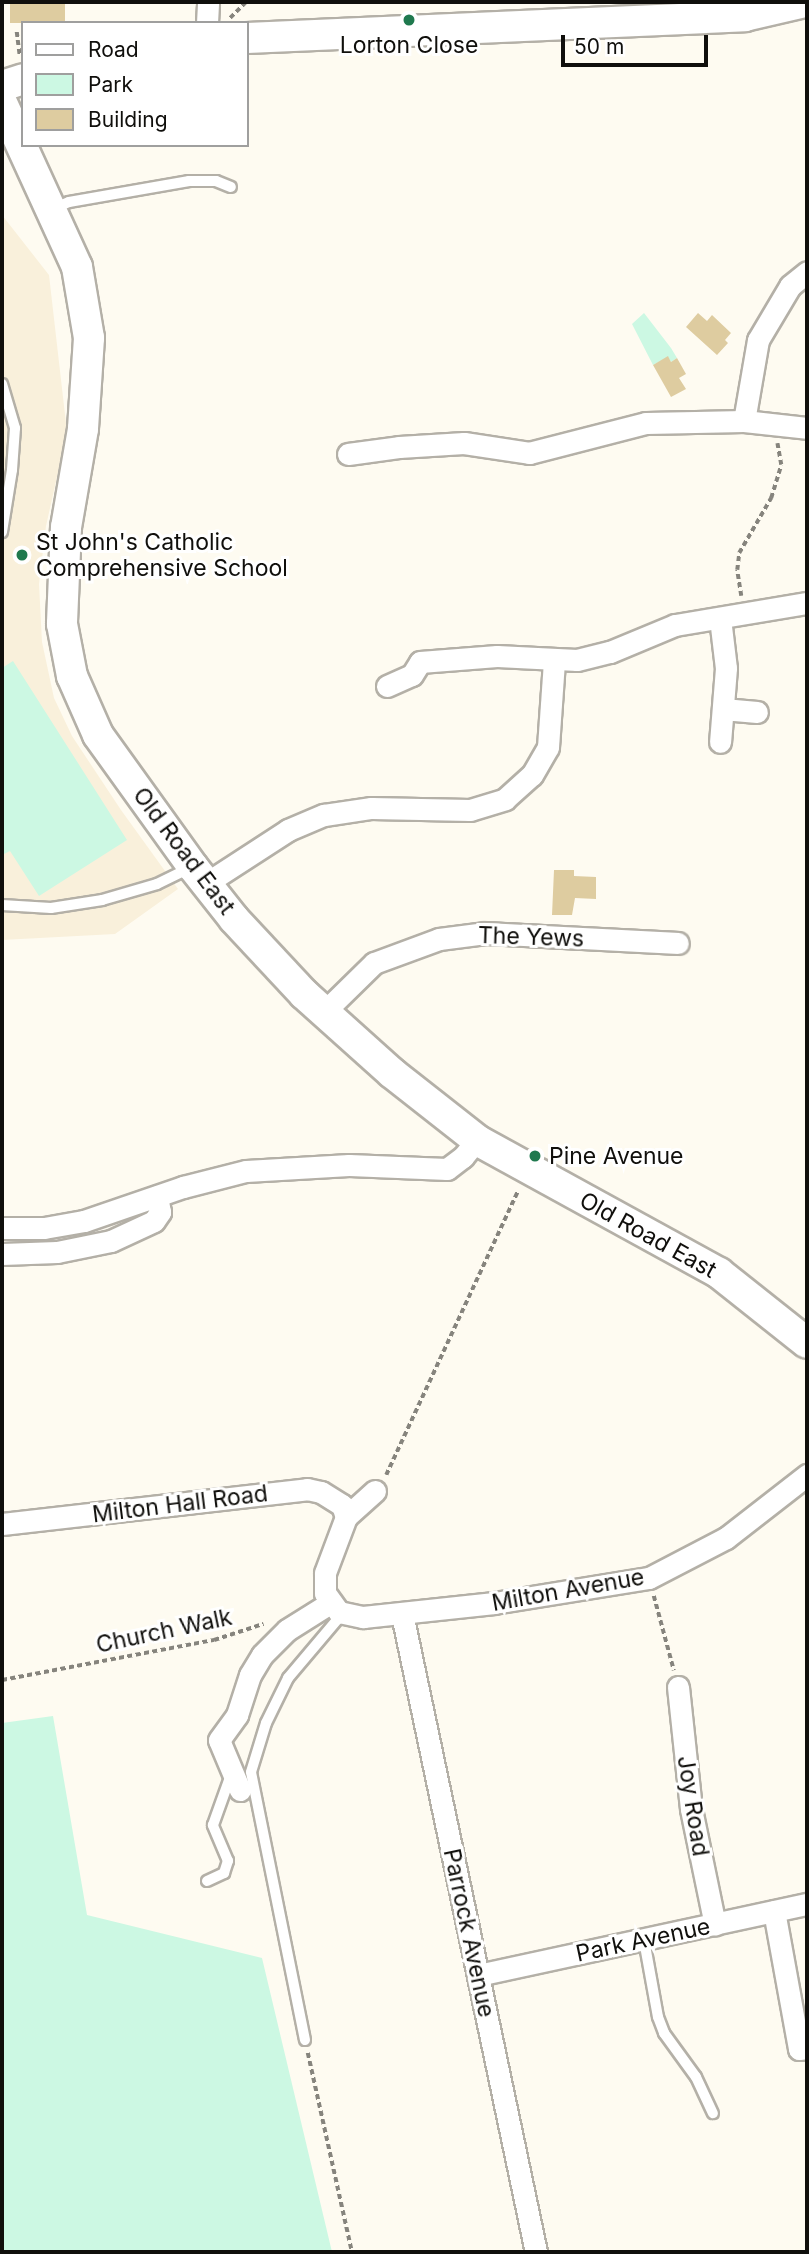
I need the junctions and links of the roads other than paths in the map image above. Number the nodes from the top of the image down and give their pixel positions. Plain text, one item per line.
1 (208, 2) edge
2 (805, 2) edge
3 (207, 21) edge
4 (248, 28) edge
5 (21, 71) edge
6 (2, 86) edge
7 (2, 103) edge
8 (21, 145) edge
9 (22, 147) edge
10 (231, 187) dead end
11 (50, 210) junction
12 (807, 272) edge
13 (2, 384) edge
14 (744, 421) junction
15 (807, 428) edge
16 (348, 454) dead end
17 (2, 532) edge
18 (807, 603) edge
19 (720, 618) junction
20 (554, 661) junction
21 (387, 686) dead end
22 (723, 709) junction
23 (757, 712) dead end
24 (720, 742) dead end
25 (199, 876) junction
26 (2, 905) edge
27 (678, 943) dead end
28 (324, 1012) junction
29 (477, 1140) junction
30 (157, 1196) junction
31 (2, 1228) edge
32 (2, 1254) edge
33 (807, 1343) edge
34 (807, 1475) edge
35 (375, 1491) road end
36 (346, 1517) junction
37 (2, 1524) edge
38 (336, 1609) junction
39 (402, 1614) junction
40 (678, 1687) road end
41 (237, 1781) joint
42 (207, 1881) dead end
43 (807, 1904) edge
44 (774, 1912) junction
45 (715, 1925) junction
46 (644, 1940) junction
47 (478, 1975) junction
48 (305, 2040) road end
49 (807, 2048) edge
50 (713, 2113) dead end
51 (536, 2252) edge

1 - 3 street
2 - 4 main road
5 - 6 main road
7 - 8 main road, Old Road East
9 - 11 main road, Old Road East
10 - 11 lane
11 - 25 main road, Old Road East
12 - 14 street
13 - 17 lane
14 - 15 street
14 - 16 street
18 - 19 street
19 - 20 street
19 - 22 street
20 - 21 street
20 - 25 street
22 - 23 street
22 - 24 street
25 - 26 lane
25 - 28 main road, Old Road East
27 - 28 street, The Yews
28 - 29 main road, Old Road East
29 - 30 street
29 - 33 main road, Old Road East
30 - 31 street
30 - 32 street
34 - 39 street, Milton Avenue
35 - 36 street
36 - 37 street, Milton Hall Road
36 - 38 street
38 - 39 street, Milton Avenue
38 - 41 street
38 - 48 lane
39 - 47 street, Parrock Avenue
40 - 45 street, Joy Road
41 - 42 lane
43 - 44 street, Park Avenue
44 - 45 street, Park Avenue
44 - 49 street
45 - 46 street, Park Avenue
46 - 47 street, Park Avenue
46 - 50 lane
47 - 51 street, Parrock Avenue

